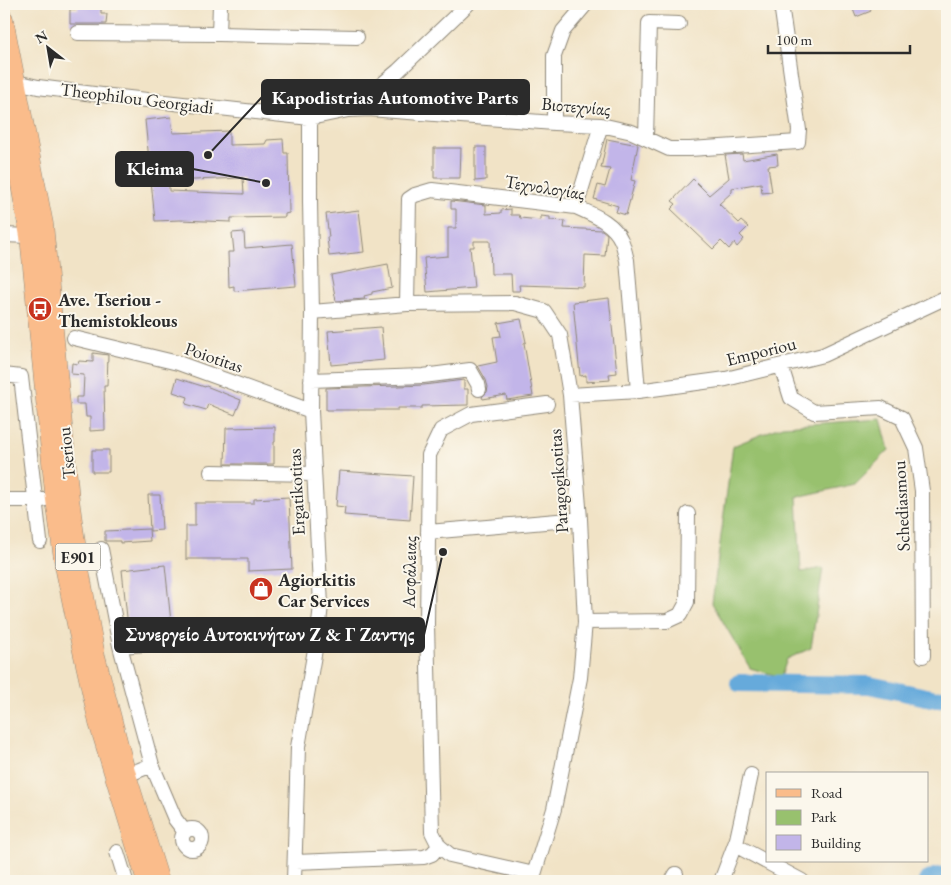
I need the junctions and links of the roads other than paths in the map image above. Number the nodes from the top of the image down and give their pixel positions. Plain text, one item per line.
1 (220, 4) edge
2 (468, 4) edge
3 (586, 4) edge
4 (781, 4) edge
5 (4, 19) edge
6 (679, 24) dead end
7 (78, 33) dead end
8 (219, 34) junction
9 (357, 37) dead end
10 (8, 85) edge
11 (348, 110) junction
12 (310, 118) junction
13 (554, 124) junction
14 (602, 125) junction
15 (646, 138) junction
16 (576, 207) junction
17 (4, 235) edge
18 (29, 236) junction
19 (947, 297) edge
20 (407, 304) junction
21 (312, 312) junction
22 (74, 338) dead end
23 (781, 366) junction
24 (4, 375) edge
25 (21, 377) junction
26 (311, 380) junction
27 (42, 381) junction
28 (479, 389) dead end
29 (638, 390) junction
30 (570, 395) junction
31 (546, 404) dead end
32 (310, 411) junction
33 (211, 472) dead end
34 (314, 474) junction
35 (4, 500) edge
36 (35, 500) junction
37 (63, 500) junction
38 (688, 514) dead end
39 (580, 519) junction
40 (428, 532) junction
41 (40, 541) dead end
42 (79, 564) junction
43 (585, 622) junction
44 (318, 632) junction
45 (120, 646) junction
46 (923, 656) dead end
47 (152, 765) junction
48 (127, 775) junction
49 (751, 775) dead end
50 (185, 832) dead end
51 (735, 844) junction
52 (439, 846) junction
53 (117, 852) dead end
54 (766, 861) edge
55 (294, 862) junction
56 (768, 862) edge
57 (533, 878) edge
58 (126, 881) edge
59 (146, 881) edge
60 (160, 881) edge
61 (294, 881) edge
62 (721, 881) edge
63 (802, 881) edge

1 - 8 street
2 - 11 street, Theophilou Georgiadi
3 - 13 street
4 - 15 street, Βιοτεχνίας
5 - 10 main road, Tseriou / E901
6 - 15 street
7 - 8 street
8 - 9 street
10 - 12 street, Theophilou Georgiadi
10 - 18 main road, Tseriou / E901
10 - 37 main road, Tseriou / E901
11 - 12 street, Theophilou Georgiadi
11 - 13 street, Βιοτεχνίας
12 - 21 street, Ergatikotitas
13 - 14 street, Βιοτεχνίας
14 - 15 street, Βιοτεχνίας
14 - 16 street
16 - 20 street, Τεχνολογίας
16 - 29 street, Τεχνολογίας
17 - 18 street
18 - 27 main road, Tseriou / E901
19 - 23 street, Emporiou
20 - 21 street, Paragogikotitas
20 - 30 street, Paragogikotitas
21 - 26 street, Ergatikotitas
22 - 32 street, Poiotitas
23 - 29 street, Emporiou
23 - 46 street, Schediasmou
24 - 25 street
25 - 27 street
25 - 36 street
26 - 28 street
26 - 32 street, Ergatikotitas
27 - 37 main road, Tseriou / E901
29 - 30 street, Emporiou
30 - 39 street, Paragogikotitas
31 - 40 street, Ασφάλειας
32 - 34 street, Ergatikotitas
33 - 34 street
34 - 44 street, Ergatikotitas
35 - 36 street
36 - 37 street
36 - 41 street
37 - 42 main road, Tseriou / E901
37 - 59 main road, Tseriou / E901
38 - 43 street
39 - 40 street
39 - 43 street, Paragogikotitas
40 - 52 street, Ασφάλειας
42 - 45 street
42 - 48 main road, Tseriou / E901
43 - 57 street, Paragogikotitas
44 - 45 street
44 - 55 street, Ergatikotitas
45 - 47 street
47 - 48 street
47 - 50 street
48 - 60 main road, Tseriou / E901
49 - 51 street
51 - 54 street
51 - 62 street
52 - 55 street
52 - 57 street
53 - 58 street
55 - 61 street, Ergatikotitas
56 - 63 street

